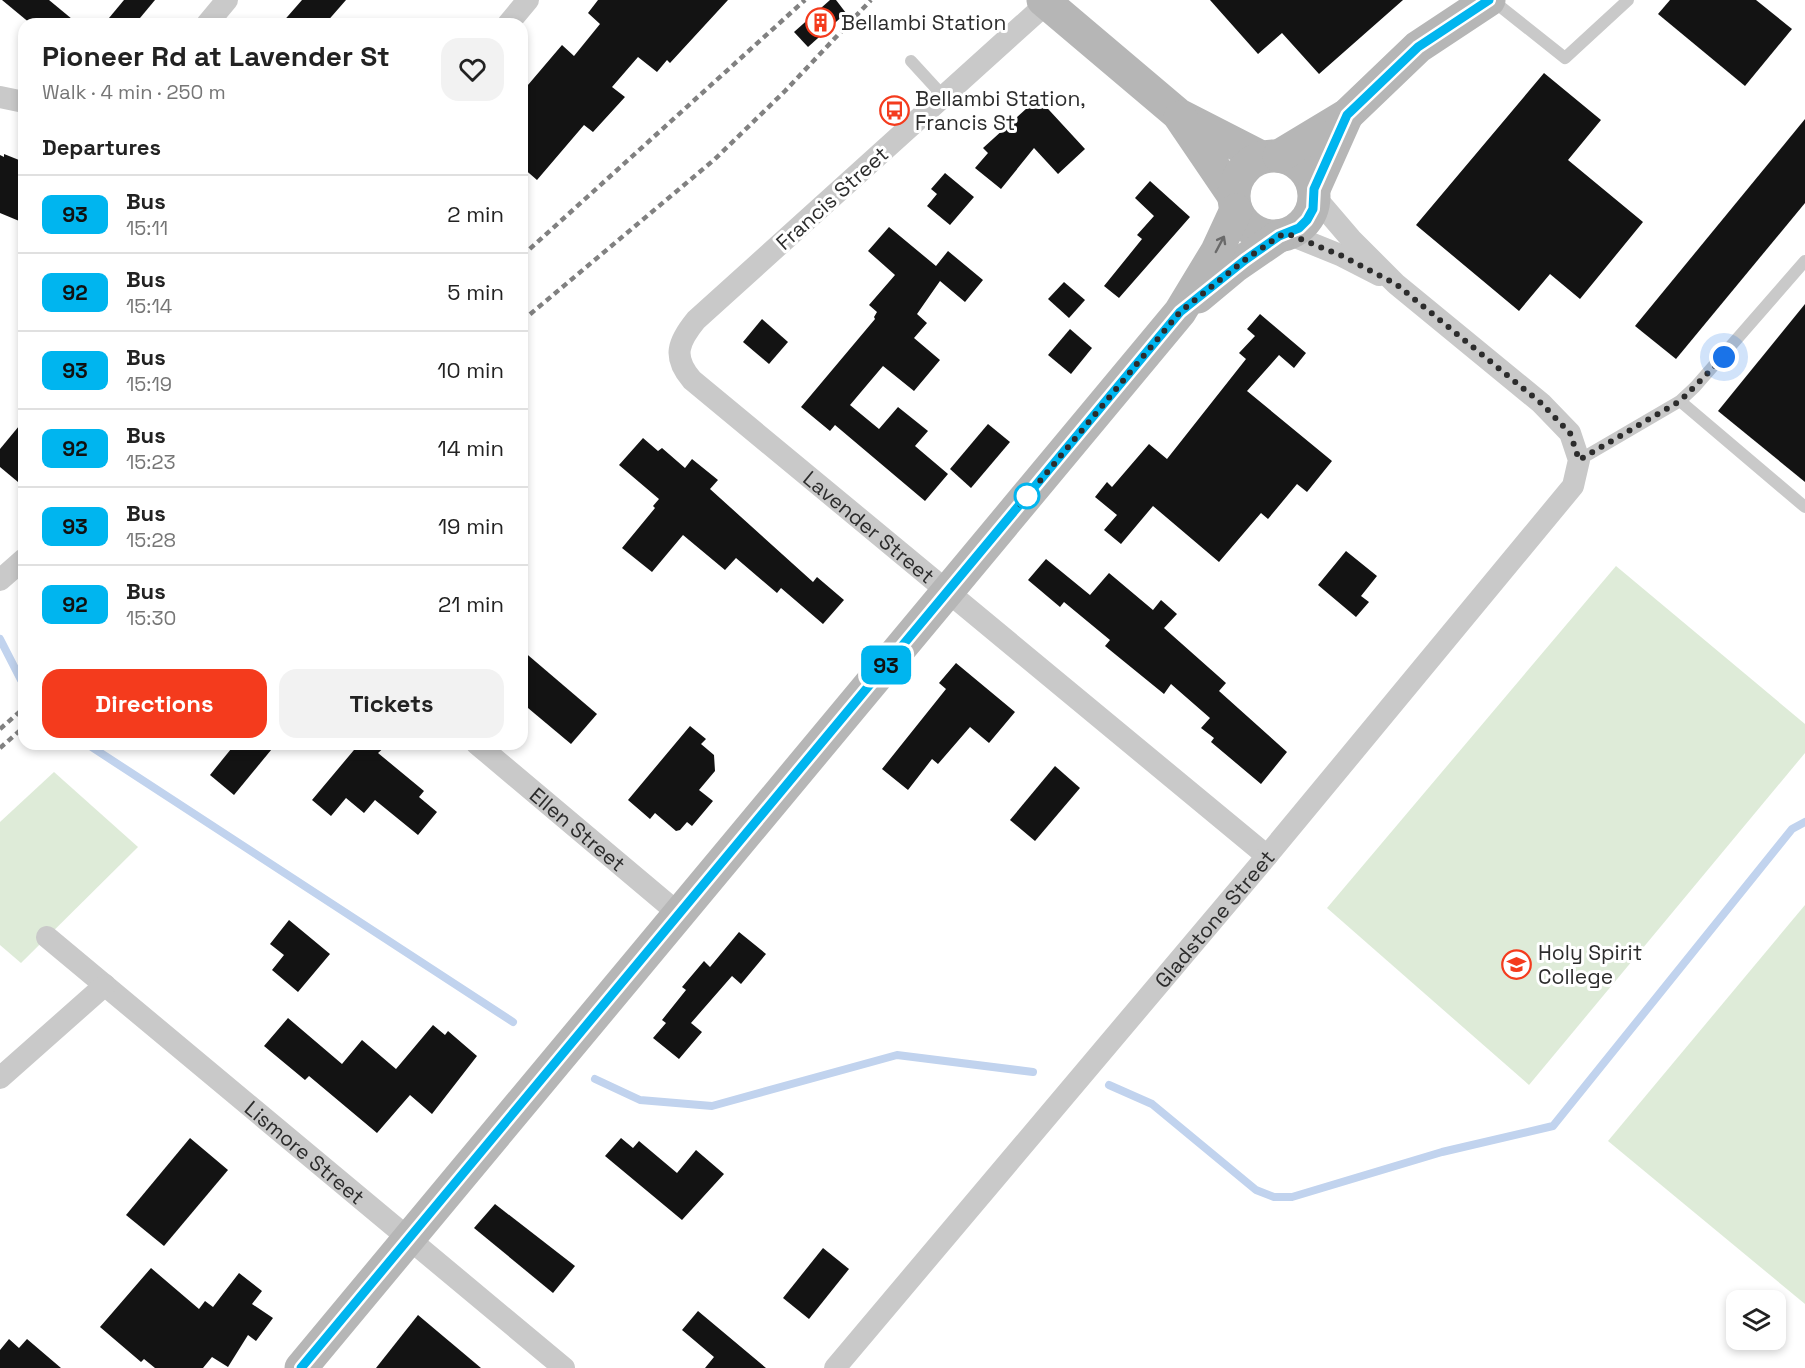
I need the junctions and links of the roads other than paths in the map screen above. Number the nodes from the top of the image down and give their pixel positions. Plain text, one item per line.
1 (227, 0) edge
2 (528, 0) edge
3 (1491, 0) edge
4 (1628, 0) edge
5 (1045, 1) edge
6 (212, 18) edge
7 (513, 18) edge
8 (911, 61) dead end
9 (0, 97) edge
10 (944, 97) junction
11 (18, 101) edge
12 (1179, 115) junction
13 (1347, 115) junction
14 (1270, 156) junction
15 (1314, 193) junction
16 (1234, 203) junction
17 (1283, 235) junction
18 (1805, 261) edge
19 (1396, 284) junction
20 (1180, 312) junction
21 (696, 320) joint
22 (1680, 401) junction
23 (1579, 460) junction
24 (1805, 507) edge
25 (18, 564) edge
26 (0, 580) edge
27 (946, 592) junction
28 (484, 750) edge
29 (1267, 856) junction
30 (679, 914) junction
31 (47, 937) dead end
32 (105, 985) junction
33 (0, 1078) edge
34 (409, 1238) junction
35 (301, 1368) edge
36 (564, 1368) edge
37 (835, 1368) edge

1 - 6 street
2 - 7 street
3 - 4 lane
3 - 13 main road
5 - 10 street, Francis Street
5 - 12 main road
8 - 10 lane
9 - 11 street
10 - 21 street, Francis Street
12 - 14 main road
12 - 16 main road
13 - 14 main road
13 - 15 main road
14 - 15 main road
14 - 16 main road
15 - 17 main road
15 - 19 street
16 - 17 main road
20 -> 16 main road
17 - 19 street
17 - 20 main road
18 - 22 lane
19 - 23 street
20 - 27 main road
21 - 27 street, Lavender Street
22 - 23 lane
22 - 24 lane
23 - 29 street, Gladstone Street
25 - 26 street
27 - 29 street, Lavender Street
27 - 30 main road
28 - 30 street, Ellen Street
29 - 37 street, Gladstone Street
30 - 34 main road
31 - 32 street, Lismore Street
32 - 33 street
32 - 34 street, Lismore Street
34 - 35 main road
34 - 36 street, Lismore Street

